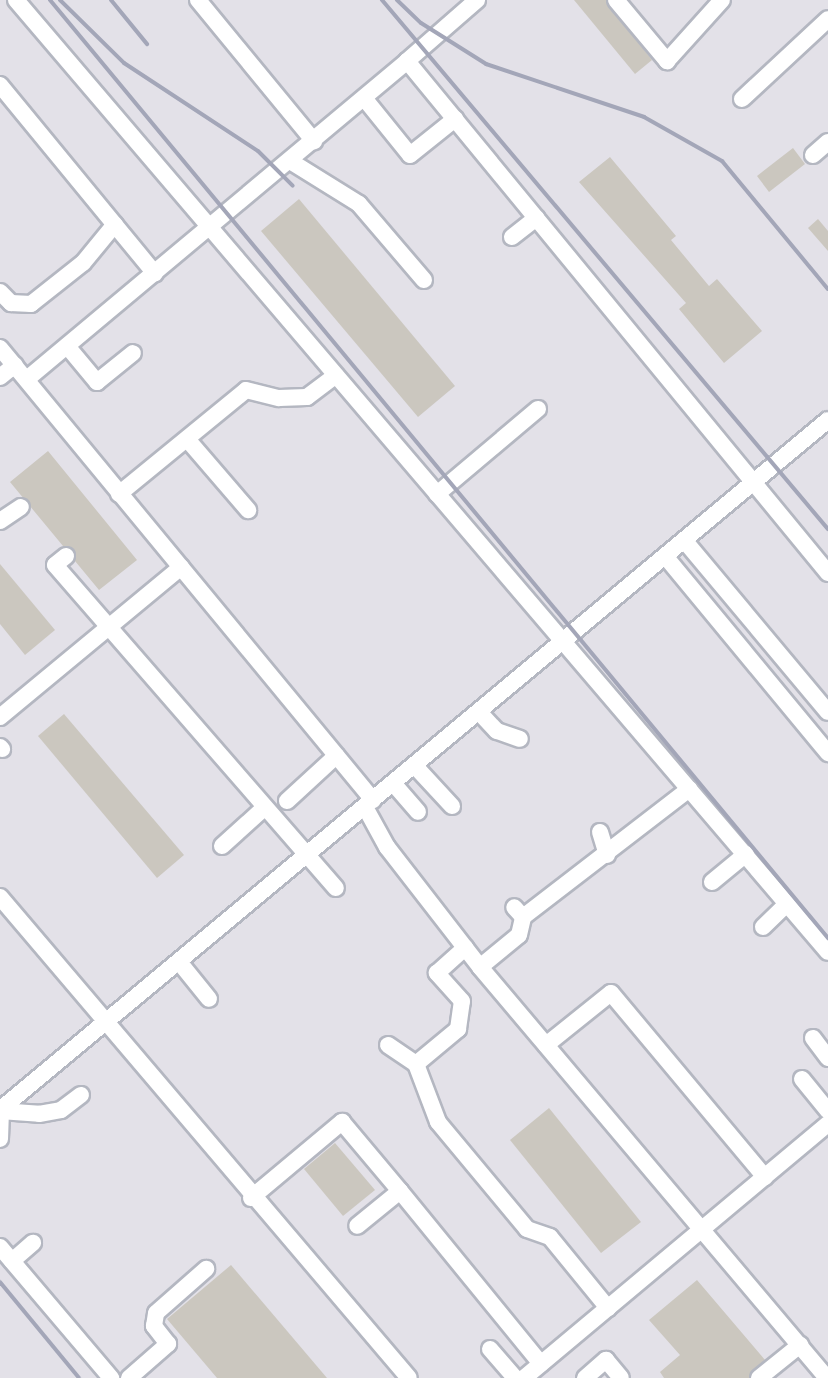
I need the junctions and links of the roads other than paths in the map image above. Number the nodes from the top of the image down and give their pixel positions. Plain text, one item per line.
1 (16, 0) edge
2 (198, 0) edge
3 (616, 0) edge
4 (722, 0) edge
5 (466, 3) edge
6 (828, 19) edge
7 (407, 61) junction
8 (0, 85) edge
9 (364, 99) junction
10 (742, 99) dead end
11 (455, 119) junction
12 (314, 141) junction
13 (828, 142) edge
14 (813, 155) dead end
15 (290, 161) junction
16 (536, 218) junction
17 (114, 224) junction
18 (212, 226) junction
19 (512, 237) dead end
20 (155, 274) junction
21 (424, 280) dead end
22 (0, 292) edge
23 (67, 346) junction
24 (0, 348) edge
25 (133, 353) dead end
26 (15, 365) junction
27 (336, 375) junction
28 (0, 377) edge
29 (27, 379) junction
30 (538, 409) dead end
31 (828, 420) edge
32 (187, 439) junction
33 (754, 482) junction
34 (119, 494) junction
35 (437, 494) junction
36 (21, 507) dead end
37 (248, 510) dead end
38 (0, 521) edge
39 (684, 540) junction
40 (66, 556) dead end
41 (665, 556) junction
42 (181, 567) junction
43 (828, 573) edge
44 (108, 628) junction
45 (561, 643) junction
46 (478, 712) junction
47 (828, 712) edge
48 (0, 717) edge
49 (520, 739) dead end
50 (828, 753) edge
51 (336, 756) junction
52 (414, 765) junction
53 (393, 783) junction
54 (689, 789) junction
55 (287, 801) dead end
56 (369, 804) junction
57 (453, 806) dead end
58 (264, 808) junction
59 (418, 812) dead end
60 (600, 832) dead end
61 (222, 846) dead end
62 (746, 854) junction
63 (607, 855) junction
64 (308, 856) junction
65 (712, 882) dead end
66 (336, 888) dead end
67 (0, 897) edge
68 (788, 904) junction
69 (762, 927) dead end
70 (465, 948) junction
71 (828, 951) edge
72 (180, 963) junction
73 (480, 967) junction
74 (209, 999) dead end
75 (105, 1026) junction
76 (813, 1038) dead end
77 (388, 1045) dead end
78 (546, 1045) junction
79 (828, 1058) edge
80 (416, 1064) junction
81 (802, 1079) dead end
82 (81, 1095) dead end
83 (1, 1110) edge
84 (828, 1111) edge
85 (828, 1124) edge
86 (0, 1139) edge
87 (765, 1177) junction
88 (400, 1191) junction
89 (251, 1198) junction
90 (357, 1226) dead end
91 (703, 1229) junction
92 (33, 1243) dead end
93 (0, 1247) edge
94 (12, 1261) junction
95 (206, 1269) dead end
96 (608, 1308) junction
97 (800, 1345) junction
98 (490, 1349) dead end
99 (541, 1364) junction
100 (111, 1378) edge
101 (129, 1378) edge
102 (409, 1378) edge
103 (515, 1378) edge
104 (524, 1378) edge
105 (585, 1378) edge
106 (621, 1378) edge
107 (759, 1378) edge
108 (827, 1378) edge

1 - 18 lane
2 - 12 lane
3 - 4 lane
5 - 7 lane
6 - 10 lane
7 - 9 lane
7 - 11 lane
8 - 17 lane
9 - 11 lane
9 - 12 lane
11 - 16 lane
12 - 15 lane
13 - 14 lane
15 - 18 lane
15 - 21 lane
16 - 19 lane
16 - 33 lane
17 - 20 lane
17 - 22 lane
18 - 20 lane
18 - 27 lane
20 - 23 lane
23 - 25 lane
23 - 29 lane
24 - 26 lane
26 - 28 lane
26 - 29 lane
27 - 32 lane
27 - 35 lane
29 - 34 lane
30 - 35 lane
31 - 33 lane
32 - 34 lane
32 - 37 lane
33 - 39 lane
33 - 43 lane
34 - 42 lane
35 - 45 lane
36 - 38 lane
39 - 41 lane
39 - 47 lane
40 - 44 lane
41 - 45 lane
41 - 50 lane
42 - 44 lane
42 - 51 lane
44 - 48 lane
44 - 58 lane
45 - 46 lane
45 - 54 lane
46 - 49 lane
46 - 52 lane
51 - 55 lane
51 - 56 lane
52 - 53 lane
52 - 57 lane
53 - 56 lane
53 - 59 lane
54 - 62 lane
54 - 63 lane
56 - 64 lane
56 - 70 lane
58 - 61 lane
58 - 64 lane
60 - 63 lane
62 - 65 lane
62 - 68 lane
63 - 73 lane
64 - 66 lane
64 - 72 lane
67 - 75 lane
68 - 69 lane
68 - 71 lane
70 - 73 lane
70 - 80 lane
72 - 74 lane
72 - 75 lane
73 - 78 lane
75 - 83 lane
75 - 89 lane
76 - 79 lane
77 - 80 lane
78 - 87 lane
78 - 91 lane
80 - 96 lane
81 - 84 lane
82 - 83 lane
83 - 86 lane
85 - 87 lane
87 - 91 lane
88 - 89 lane
88 - 90 lane
88 - 99 lane
89 - 102 lane
91 - 96 lane
91 - 97 lane
92 - 94 lane
93 - 94 lane
94 - 100 lane
95 - 101 lane
96 - 99 lane
97 - 107 lane
97 - 108 lane
98 - 103 lane
99 - 104 lane
105 - 106 lane

